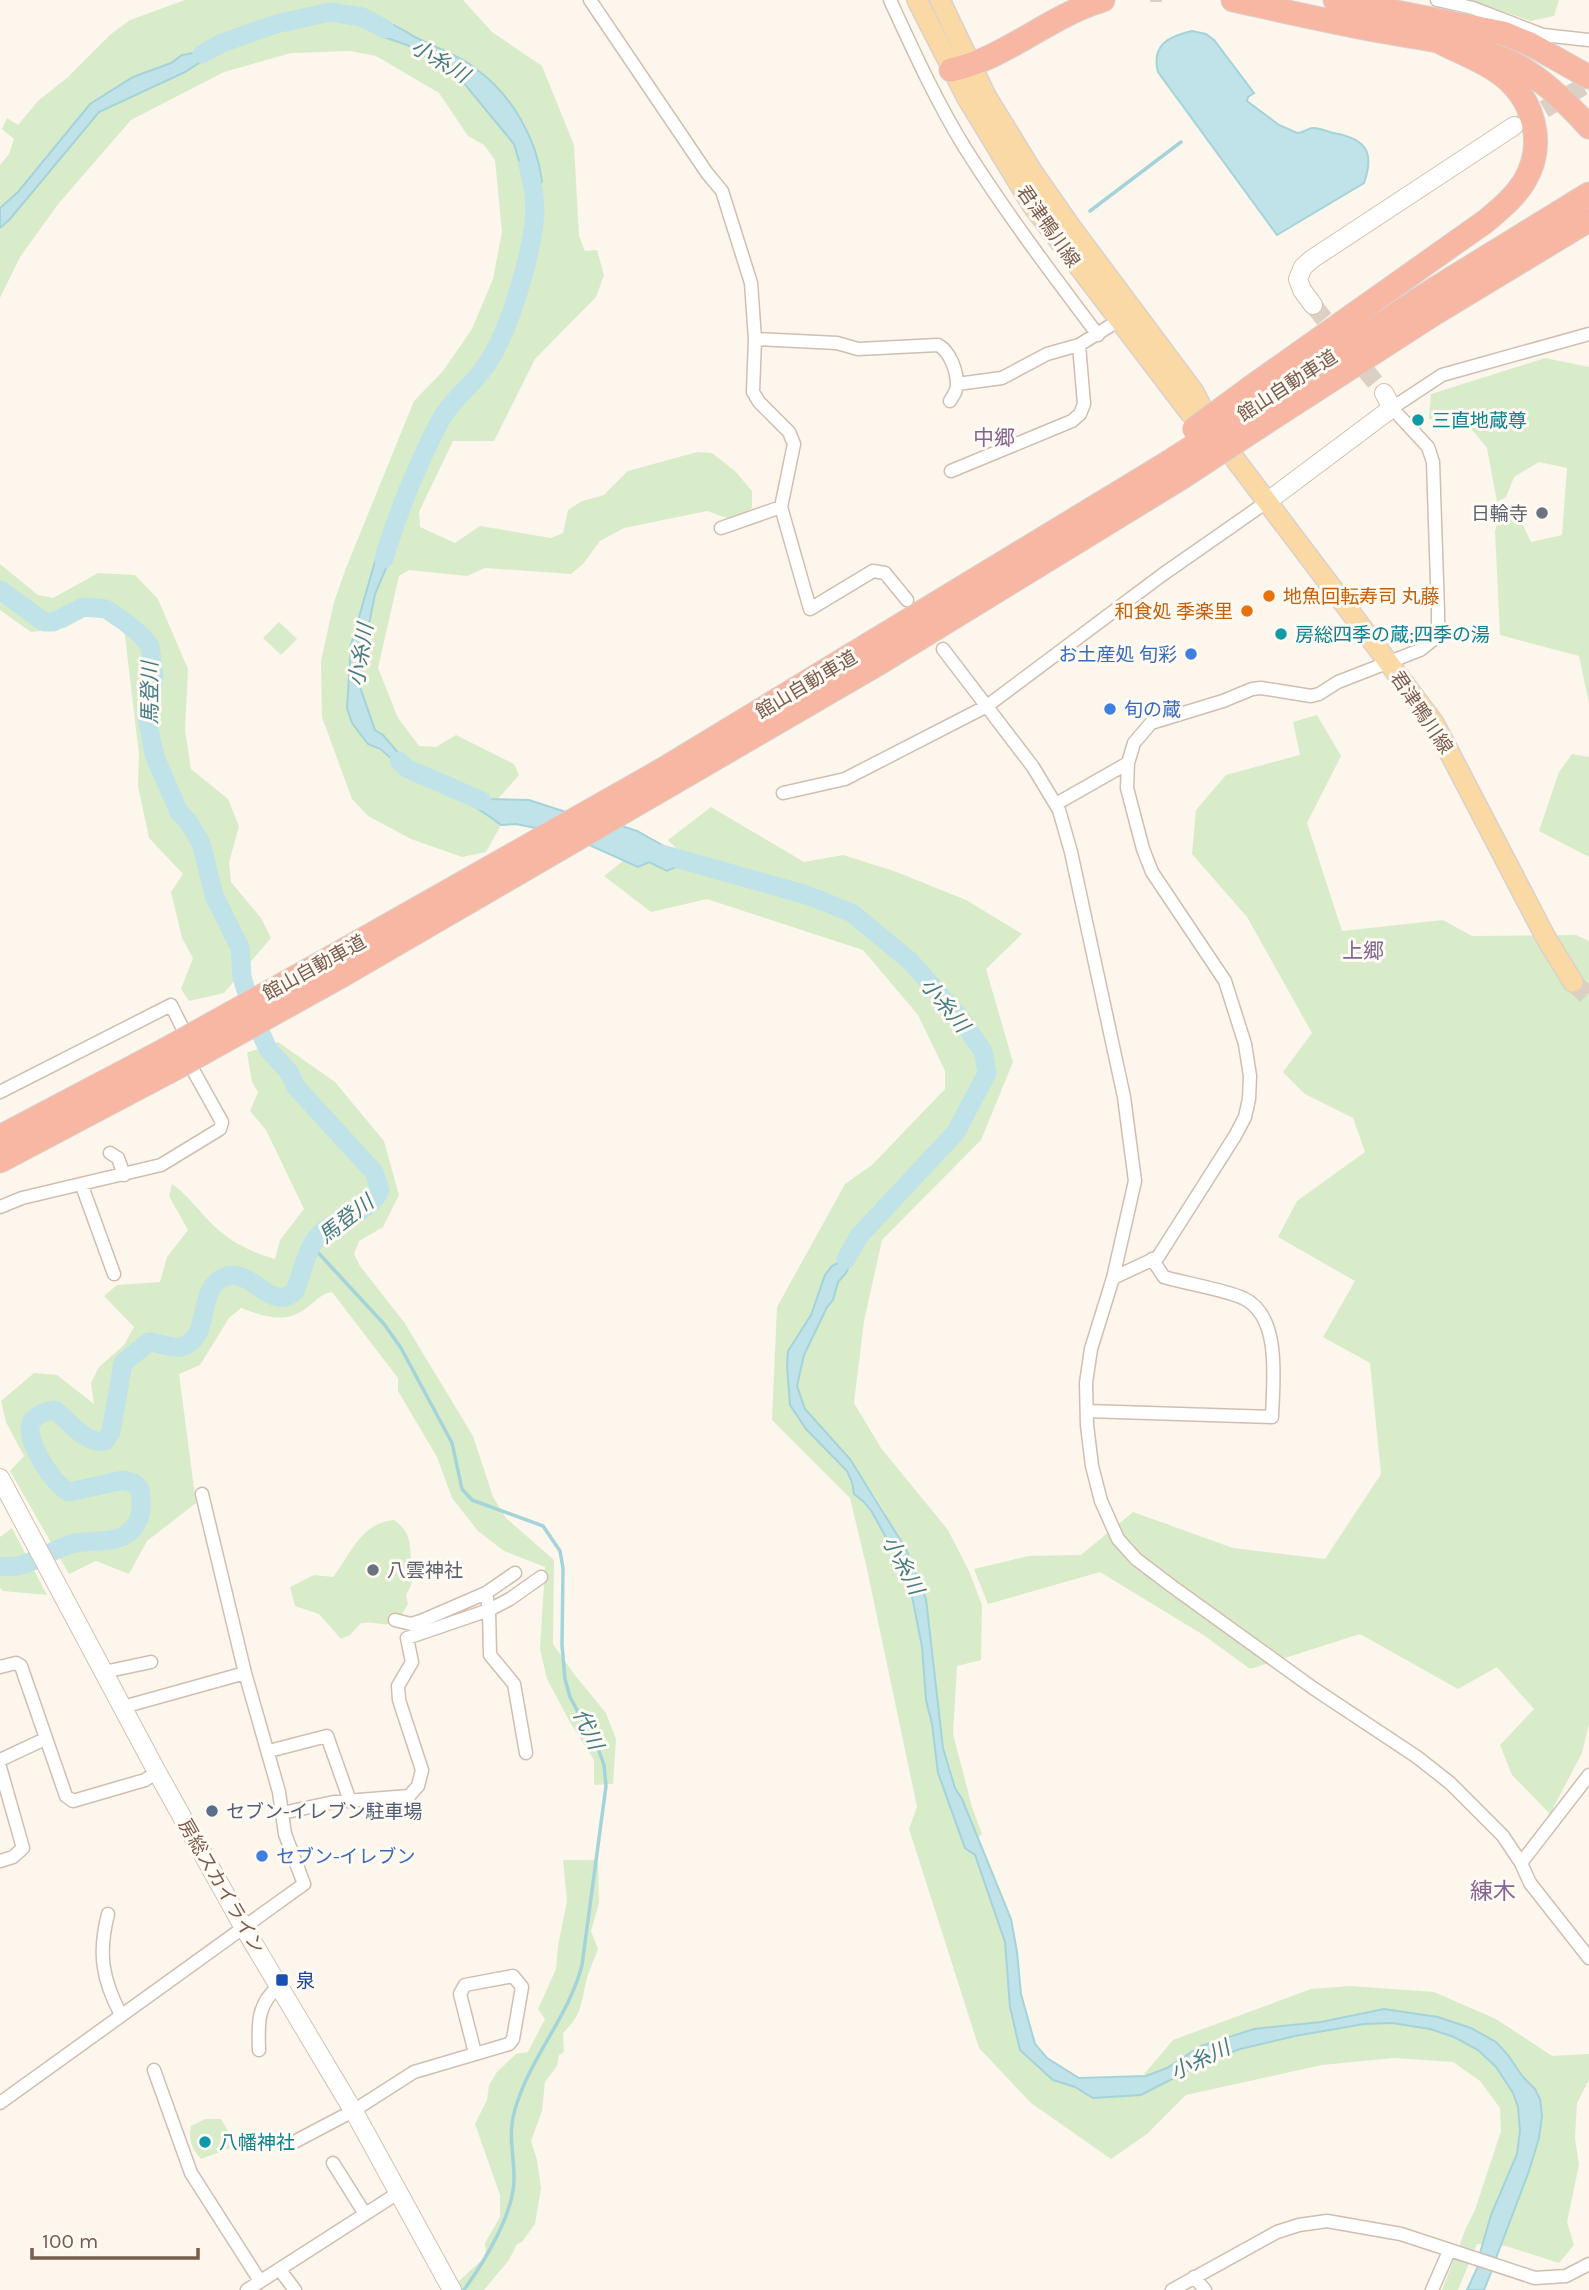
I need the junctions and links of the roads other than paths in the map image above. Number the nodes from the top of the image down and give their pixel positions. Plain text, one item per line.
1 (590, 0) edge
2 (890, 0) edge
3 (917, 0) edge
4 (940, 0) edge
5 (1066, 0) edge
6 (1103, 0) edge
7 (1233, 0) edge
8 (1335, 0) edge
9 (1437, 0) edge
10 (1460, 24) junction
11 (1589, 40) edge
12 (1440, 42) junction
13 (962, 63) junction
14 (1589, 78) edge
15 (1589, 110) edge
16 (1514, 126) tunnel mouth
17 (1589, 127) edge
18 (1589, 194) edge
19 (1589, 220) edge
20 (1589, 231) edge
21 (1313, 304) tunnel mouth
22 (1432, 315) junction
23 (1118, 321) junction
24 (1589, 334) edge
25 (1098, 335) junction
26 (755, 340) junction
27 (1079, 345) junction
28 (957, 384) junction
29 (1388, 400) junction
30 (950, 401) dead end
31 (1262, 403) junction
32 (1213, 430) junction
33 (1171, 464) junction
34 (951, 471) dead end
35 (1268, 500) junction
36 (781, 507) junction
37 (722, 528) dead end
38 (906, 600) dead end
39 (943, 649) dead end
40 (1389, 663) junction
41 (987, 706) junction
42 (1128, 763) junction
43 (667, 778) junction
44 (783, 793) dead end
45 (1056, 804) junction
46 (1573, 982) tunnel mouth
47 (182, 1027) dead end
48 (177, 1063) junction
49 (0, 1092) edge
50 (0, 1137) edge
51 (110, 1153) dead end
52 (0, 1160) edge
53 (124, 1175) junction
54 (82, 1185) junction
55 (0, 1207) edge
56 (1153, 1259) junction
57 (114, 1274) dead end
58 (1113, 1278) junction
59 (1087, 1410) junction
60 (0, 1478) edge
61 (202, 1494) dead end
62 (515, 1573) dead end
63 (541, 1577) dead end
64 (486, 1593) junction
65 (489, 1610) junction
66 (395, 1620) dead end
67 (151, 1662) dead end
68 (0, 1668) edge
69 (104, 1672) junction
70 (245, 1673) junction
71 (123, 1707) junction
72 (45, 1739) junction
73 (269, 1751) junction
74 (526, 1753) dead end
75 (0, 1760) edge
76 (0, 1767) edge
77 (157, 1772) junction
78 (1589, 1775) edge
79 (350, 1801) junction
80 (282, 1813) junction
81 (0, 1861) edge
82 (1521, 1863) junction
83 (108, 1914) dead end
84 (243, 1926) junction
85 (1589, 1958) edge
86 (279, 1986) junction
87 (121, 2015) junction
88 (260, 2050) dead end
89 (475, 2053) junction
90 (154, 2070) dead end
91 (0, 2103) edge
92 (352, 2111) junction
93 (296, 2141) dead end
94 (333, 2163) dead end
95 (398, 2193) junction
96 (365, 2214) junction
97 (1452, 2252) junction
98 (1589, 2264) edge
99 (280, 2270) junction
100 (1194, 2277) junction
101 (260, 2281) junction
102 (247, 2290) edge
103 (295, 2290) edge
104 (452, 2290) edge
105 (1171, 2290) edge
106 (1205, 2290) edge
107 (1432, 2290) edge

1 - 26 street
2 - 25 street
3 - 13 main road, 君津鴨川線
4 - 13 main road, 君津鴨川線
5 - 13 highway
6 - 13 highway
7 - 12 highway
8 - 10 highway
9 - 11 street
10 - 14 highway
10 - 15 highway
12 - 17 highway
12 - 31 highway
13 - 23 main road, 君津鴨川線
13 - 32 main road, 君津鴨川線
16 - 21 street
18 - 31 highway, 館山自動車道
19 - 22 highway, 館山自動車道
20 - 22 highway
22 - 31 highway, 館山自動車道
23 - 25 street
23 - 32 main road, 君津鴨川線
24 - 29 street
25 - 27 street
26 - 28 street
26 - 36 street
27 - 28 street
27 - 34 street
28 - 30 street
29 - 35 street
29 - 40 street
31 - 33 highway, 館山自動車道, bridge
31 - 33 highway, bridge
32 - 35 main road, 君津鴨川線
33 - 43 highway, 館山自動車道
33 - 43 highway, 館山自動車道
35 - 40 main road, 君津鴨川線
35 - 41 street
36 - 37 street
36 - 38 street
39 - 41 street
40 - 42 street
40 - 46 main road, 君津鴨川線
41 - 44 street
41 - 45 street
42 - 45 street
42 - 56 street
43 - 48 highway, 館山自動車道, bridge
45 - 58 street
47 - 49 street
48 - 50 highway, 館山自動車道
48 - 52 highway, 館山自動車道
48 - 53 street
51 - 53 street
53 - 54 street
54 - 55 street
54 - 57 street
56 - 58 street
56 - 59 street
58 - 59 street
59 - 82 street
60 - 69 street, 房総スカイライン
61 - 70 street
62 - 64 street
63 - 65 street
64 - 65 street
64 - 66 street
65 - 74 street
65 - 79 street
67 - 69 street
68 - 72 street
69 - 71 street, 房総スカイライン
70 - 71 street
70 - 73 street
71 - 77 street, 房総スカイライン
72 - 75 street
72 - 77 street
73 - 79 street
73 - 80 street
76 - 81 street
77 - 84 street, 房総スカイライン
78 - 82 street
79 - 80 street
80 - 84 street
82 - 85 street
83 - 87 street
84 - 86 street, 房総スカイライン
84 - 87 street
86 - 88 street
86 - 92 street, 房総スカイライン
87 - 91 street
89 - 89 street
89 - 92 street
90 - 101 street
92 - 93 street
92 - 95 street, 房総スカイライン
94 - 96 street
95 - 96 street
95 - 104 street, 房総スカイライン
96 - 99 street
97 - 98 street
97 - 100 street
97 - 107 street
99 - 101 street
99 - 103 street
100 - 105 street
100 - 106 street
101 - 102 street

